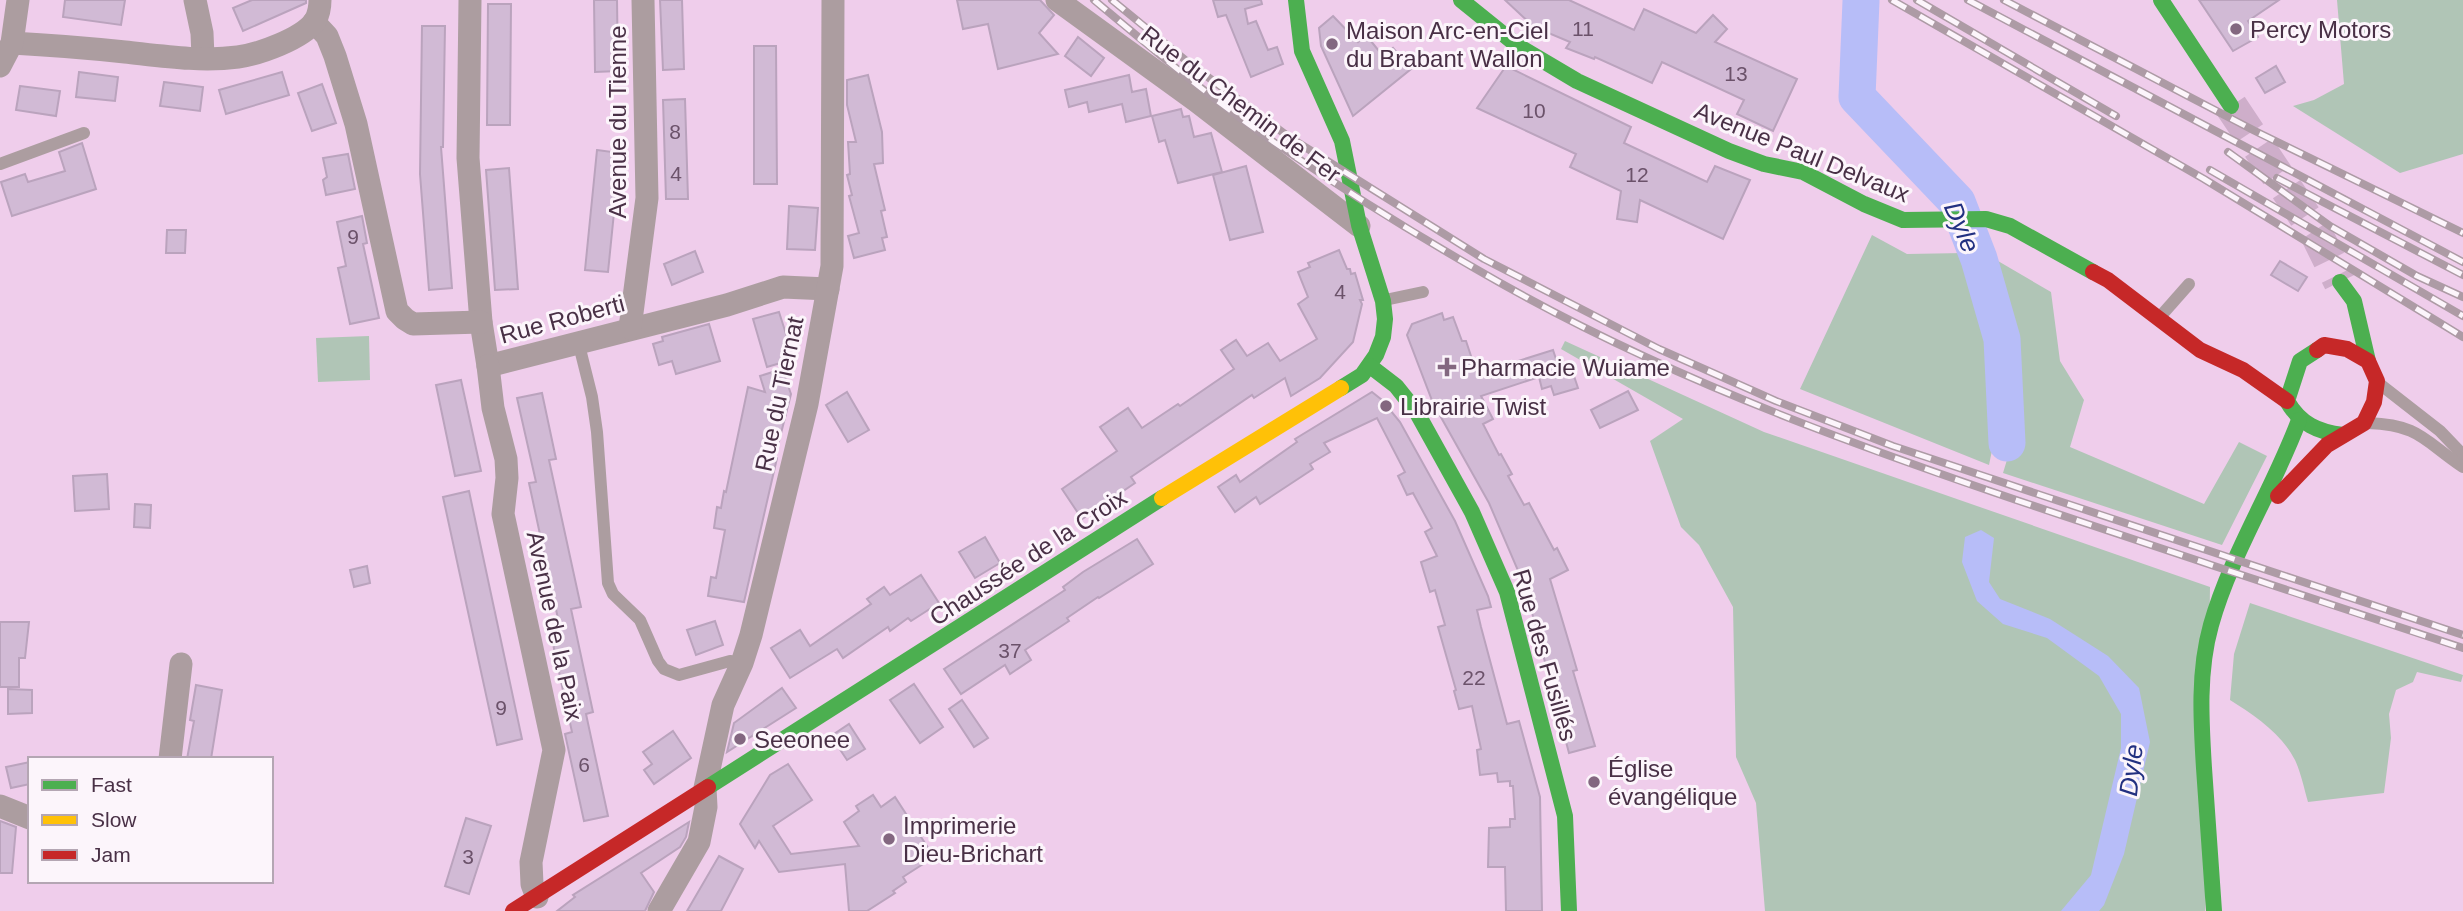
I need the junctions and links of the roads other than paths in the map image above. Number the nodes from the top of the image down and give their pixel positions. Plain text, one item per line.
1 (18, 0) edge
2 (195, 0) edge
3 (320, 0) edge
4 (470, 0) edge
5 (643, 0) edge
6 (833, 0) edge
7 (1057, 0) edge
8 (1461, 0) edge
9 (2161, 0) edge
10 (1304, 2) edge
11 (314, 22) junction
12 (12, 43) junction
13 (203, 57) junction
14 (0, 66) edge
15 (2231, 106) tunnel mouth
16 (84, 134) dead end
17 (0, 164) edge
18 (1359, 226) junction
19 (2189, 284) dead end
20 (828, 289) junction
21 (1423, 292) dead end
22 (1385, 300) junction
23 (2335, 307) dead end
24 (2158, 319) junction
25 (481, 322) junction
26 (630, 328) junction
27 (578, 341) junction
28 (2300, 361) junction
29 (2368, 361) junction
30 (2281, 363) dead end
31 (488, 366) junction
32 (1370, 366) junction
33 (2377, 381) junction
34 (2287, 401) junction
35 (2299, 420) junction
36 (2364, 423) junction
37 (2343, 435) junction
38 (2463, 455) edge
39 (2463, 467) edge
40 (2258, 519) junction
41 (742, 663) junction
42 (181, 664) dead end
43 (2202, 666) junction
44 (2216, 747) dead end
45 (170, 757) edge
46 (705, 788) junction
47 (0, 806) edge
48 (28, 817) edge
49 (537, 897) junction
50 (513, 911) edge
51 (659, 911) edge
52 (1569, 911) edge
53 (2214, 911) edge

1 - 12 street
2 - 13 street
3 - 11 street
4 - 25 street
5 - 26 street, Avenue du Tienne
6 - 20 street, Rue du Tiernat
7 - 18 street, Rue du Chemin de Fer
8 - 24 main road, Avenue Paul Delvaux
9 - 15 main road
10 - 18 main road, Chaussée de la Croix
11 - 13 street
11 - 25 street, Rue Roberti
12 - 13 street
12 - 14 street
16 - 17 lane
18 - 22 main road, Chaussée de la Croix
19 - 24 lane
20 - 26 street, Rue Roberti
20 - 41 street, Rue du Tiernat
21 - 22 lane
22 - 32 main road, Chaussée de la Croix
23 - 29 main road
24 - 34 main road, Avenue Paul Delvaux
25 - 31 street, Rue Roberti
26 - 27 street, Rue Roberti
27 - 31 street, Rue Roberti
27 - 41 lane
28 - 29 main road
28 - 30 main road
28 - 34 main road
29 - 33 main road
31 - 49 street, Avenue de la Paix
32 - 46 main road, Chaussée de la Croix
32 - 52 main road, Rue des Fusillés
33 - 36 main road
33 - 38 lane
34 - 35 main road
35 - 37 main road
35 - 40 main road
36 - 37 main road
36 - 39 lane
37 - 40 main road
40 - 43 main road
41 - 46 street, Rue du Tiernat
42 - 45 street
43 - 44 lane
43 - 53 main road
46 - 49 main road, Chaussée de la Croix
46 - 51 street, Rue du Tiernat
47 - 48 street
49 - 50 main road, Chaussée de la Croix

